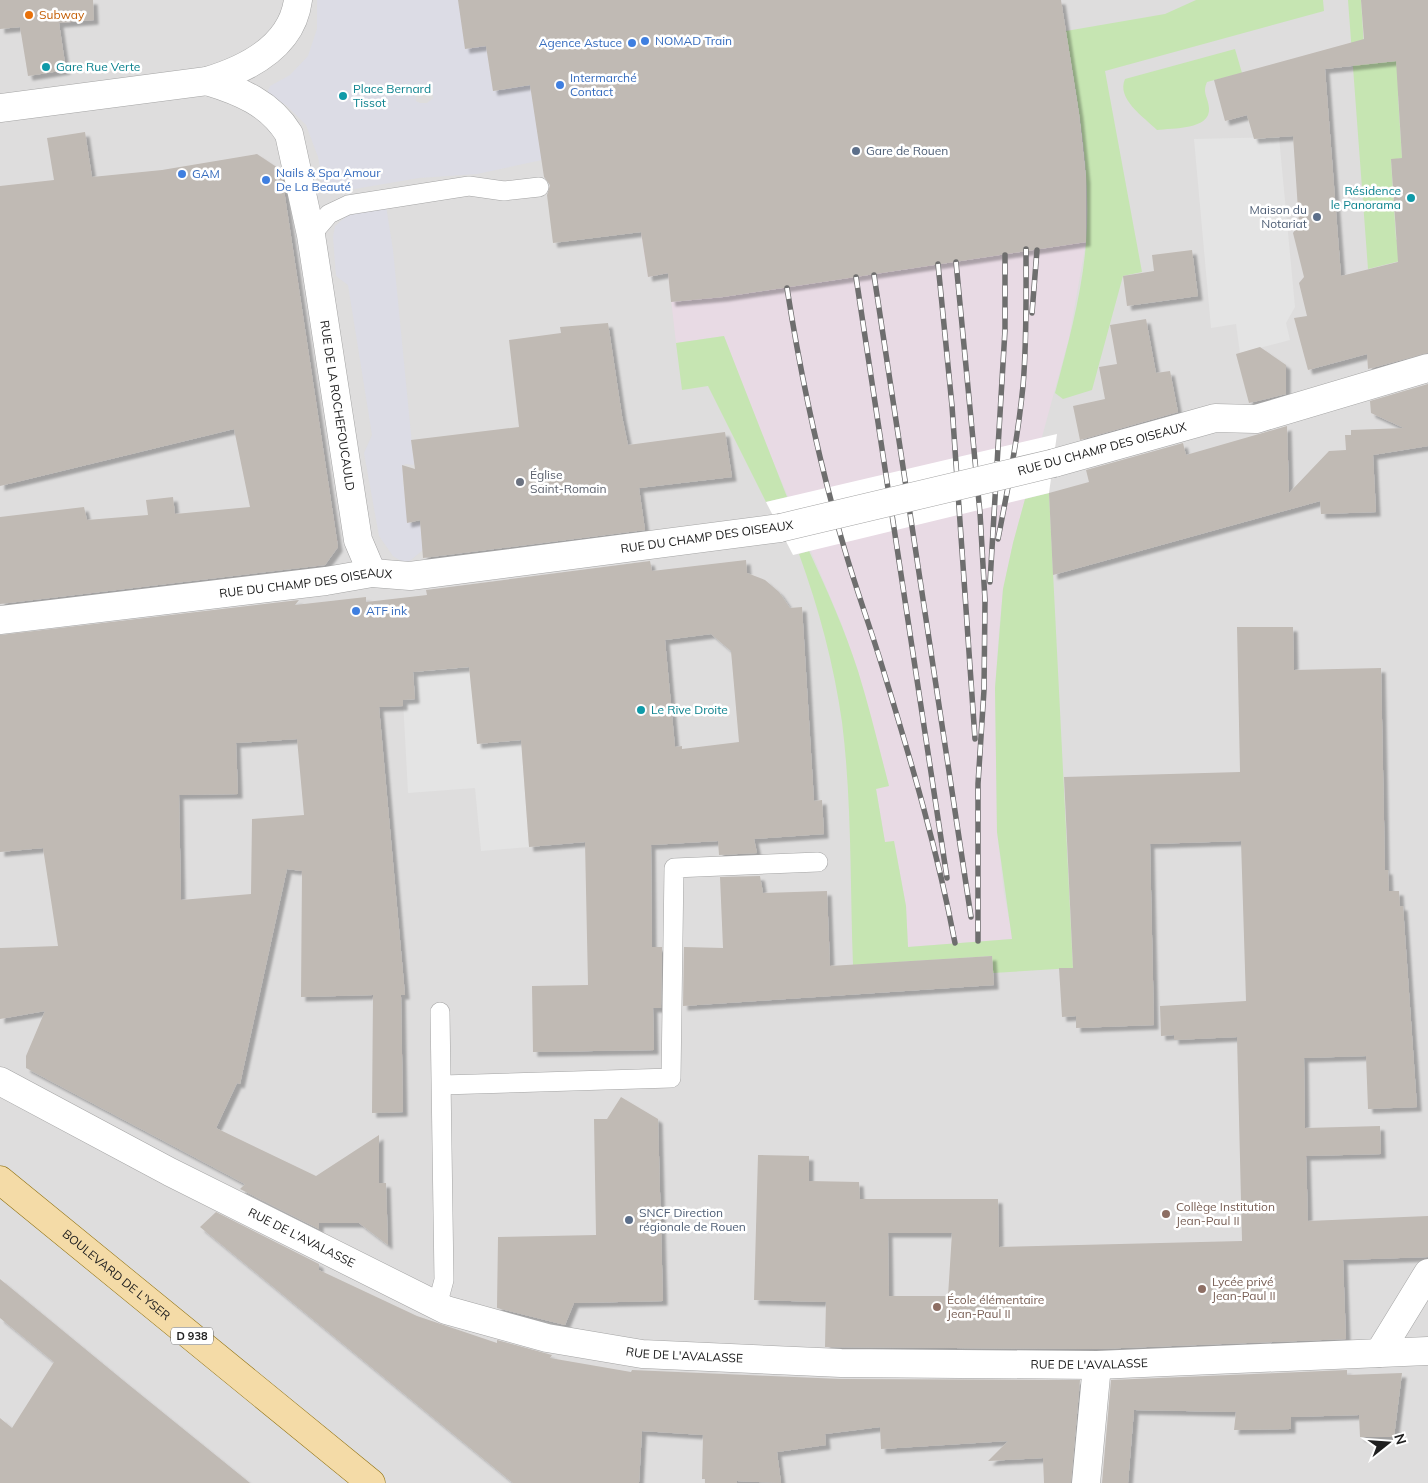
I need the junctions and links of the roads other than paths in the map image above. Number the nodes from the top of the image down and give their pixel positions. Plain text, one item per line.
1 (298, 0) edge
2 (206, 81) junction
3 (0, 108) edge
4 (539, 187) dead end
5 (311, 235) junction
6 (1428, 368) edge
7 (372, 573) junction
8 (0, 620) edge
9 (818, 862) dead end
10 (440, 1012) dead end
11 (0, 1081) edge
12 (442, 1085) junction
13 (0, 1180) edge
14 (1428, 1274) edge
15 (437, 1306) junction
16 (1428, 1351) edge
17 (1379, 1353) junction
18 (1097, 1365) junction
19 (371, 1483) edge
20 (1086, 1483) edge

1 - 2 street
2 - 3 street
2 - 5 street
4 - 5 lane
5 - 7 street, RUE DE LA ROCHEFOUCAULD
6 - 7 street, RUE DU CHAMP DES OISEAUX, bridge
7 - 8 street, RUE DU CHAMP DES OISEAUX
9 - 12 lane
10 - 12 lane
11 - 15 street, RUE DE L'AVALASSE
12 - 15 lane
13 - 19 main road, BOULEVARD DE L'YSER / D 938
14 - 17 street
15 - 18 street, RUE DE L'AVALASSE
16 - 17 street, RUE DE L'AVALASSE
17 - 18 street, RUE DE L'AVALASSE
18 - 20 street

